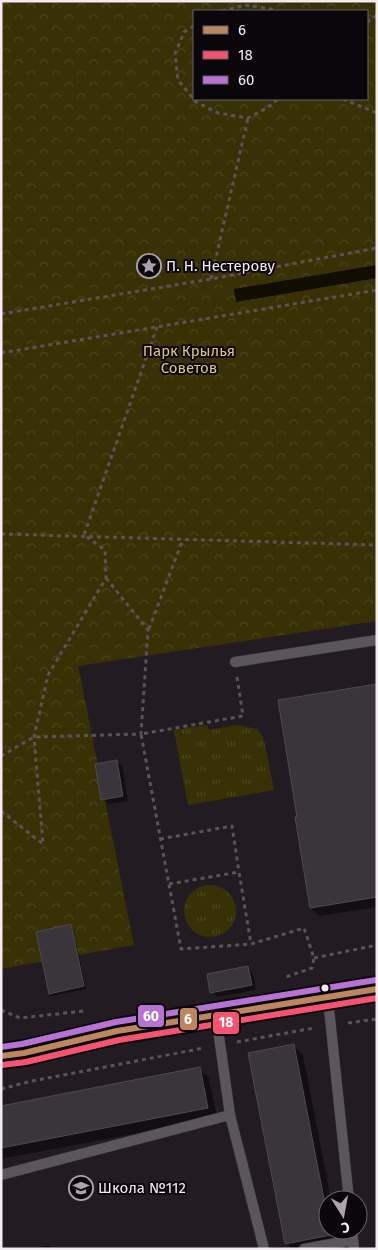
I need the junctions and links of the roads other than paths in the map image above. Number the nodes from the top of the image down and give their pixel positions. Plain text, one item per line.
1 (377, 640) edge
2 (235, 662) road end
3 (377, 989) edge
4 (328, 998) junction
5 (216, 1015) junction
6 (1, 1056) edge
7 (230, 1115) junction
8 (1, 1175) edge
9 (348, 1190) edge
10 (353, 1240) edge
11 (264, 1249) edge
12 (304, 1249) edge

1 - 2 lane
3 - 4 street
4 - 5 street
4 - 9 lane
5 - 6 street
5 - 7 lane
7 - 8 lane
7 - 11 lane
10 - 12 lane

